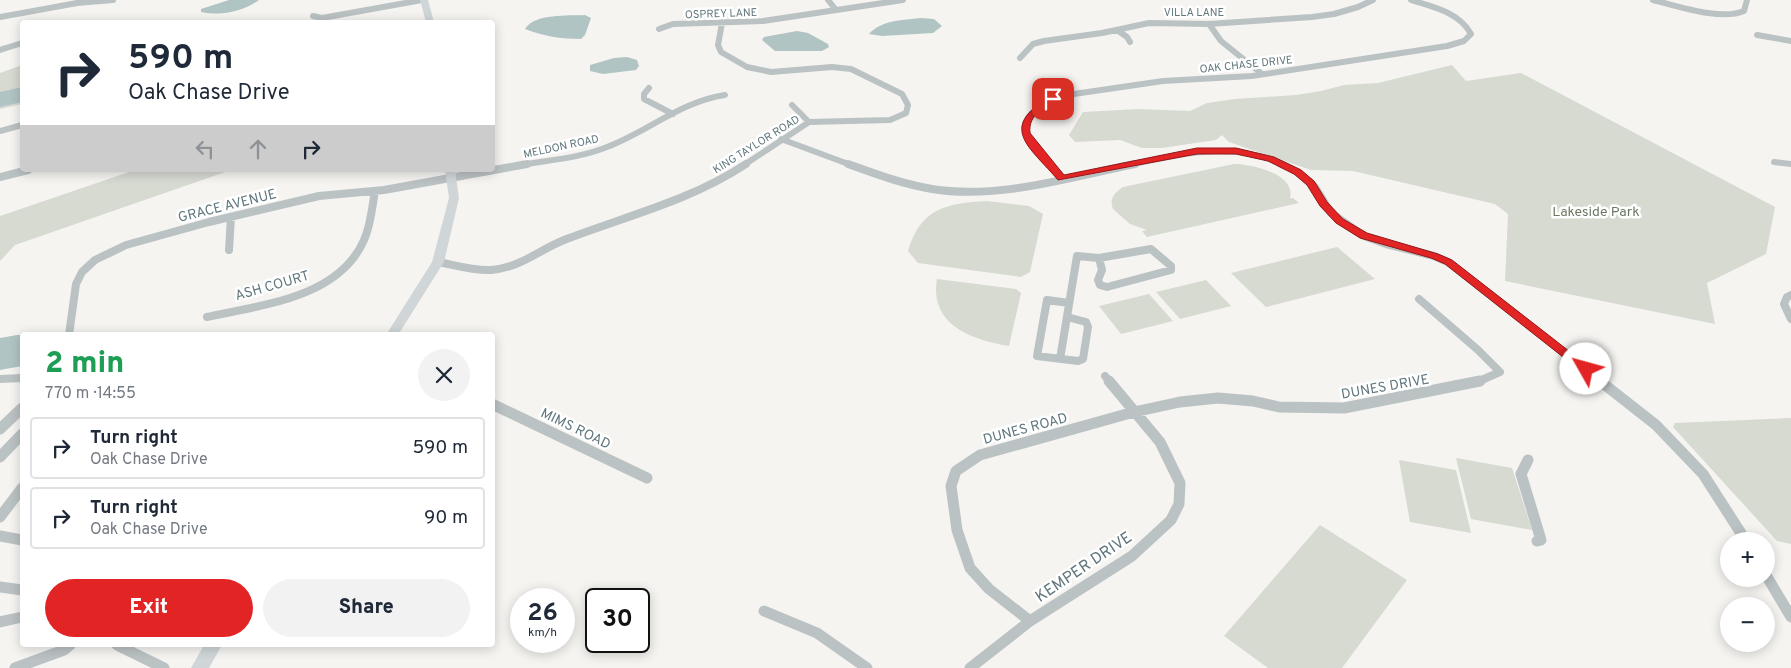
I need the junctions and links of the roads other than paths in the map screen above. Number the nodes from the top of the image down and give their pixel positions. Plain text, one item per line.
1 (113, 0) edge
2 (423, 0) edge
3 (828, 0) edge
4 (904, 0) edge
5 (1373, 0) edge
6 (1410, 0) edge
7 (1653, 0) edge
8 (1747, 0) edge
9 (78, 2) edge
10 (836, 10) junction
11 (724, 12) dead end
12 (312, 16) dead end
13 (0, 18) edge
14 (429, 20) edge
15 (723, 24) junction
16 (1209, 24) junction
17 (659, 29) dead end
18 (1117, 30) junction
19 (1757, 35) dead end
20 (1791, 41) edge
21 (1130, 42) dead end
22 (20, 44) edge
23 (0, 50) edge
24 (1020, 58) dead end
25 (1262, 74) junction
26 (649, 88) dead end
27 (725, 95) dead end
28 (792, 104) dead end
29 (673, 114) junction
30 (809, 122) junction
31 (20, 126) edge
32 (0, 131) edge
33 (781, 139) junction
34 (1774, 162) dead end
35 (1791, 164) edge
36 (495, 167) edge
37 (20, 172) edge
38 (463, 172) edge
39 (450, 174) edge
40 (0, 177) edge
41 (1062, 178) junction
42 (375, 191) junction
43 (231, 217) junction
44 (230, 250) dead end
45 (1099, 258) junction
46 (438, 262) junction
47 (1791, 295) edge
48 (1419, 299) dead end
49 (1068, 303) junction
50 (207, 317) dead end
51 (1066, 317) junction
52 (1791, 319) edge
53 (69, 332) edge
54 (394, 332) edge
55 (1060, 359) junction
56 (1105, 376) dead end
57 (20, 378) edge
58 (0, 380) edge
59 (495, 405) edge
60 (20, 410) edge
61 (1134, 412) junction
62 (0, 429) edge
63 (20, 436) edge
64 (0, 457) edge
65 (1528, 460) dead end
66 (647, 478) dead end
67 (20, 491) edge
68 (0, 517) edge
69 (1740, 532) edge
70 (0, 536) edge
71 (20, 540) edge
72 (1537, 541) dead end
73 (0, 587) edge
74 (1773, 587) edge
75 (20, 590) edge
76 (764, 611) dead end
77 (1791, 617) edge
78 (20, 618) edge
79 (1030, 621) junction
80 (0, 622) edge
81 (68, 647) edge
82 (121, 647) edge
83 (212, 647) edge
84 (15, 668) edge
85 (164, 668) edge
86 (200, 668) edge
87 (867, 668) edge
88 (970, 668) edge

1 - 9 street
2 - 12 street
2 - 14 street
3 - 10 street
4 - 10 street, OSPREY LANE
5 - 16 street, VILLA LANE
6 - 25 street, OAK CHASE DRIVE
7 - 8 street
9 - 13 street
10 - 15 street, OSPREY LANE
11 - 15 street, KING TAYLOR ROAD
15 - 17 street, OSPREY LANE
15 - 30 street, KING TAYLOR ROAD
16 - 18 street, VILLA LANE
16 - 25 street
18 - 21 street
18 - 24 street, VILLA LANE
19 - 20 street
22 - 23 street
25 - 41 street, OAK CHASE DRIVE
26 - 29 street
27 - 29 street, MELDON ROAD
28 - 30 street
29 - 36 street, MELDON ROAD
30 - 33 street, KING TAYLOR ROAD
31 - 32 street
33 - 41 street
33 - 46 street, KING TAYLOR ROAD
34 - 35 street
37 - 40 street
38 - 39 street, MELDON ROAD
39 - 42 street, GRACE AVENUE
39 - 46 street
41 - 69 street
42 - 43 street, GRACE AVENUE
42 - 50 street, ASH COURT
43 - 44 street
43 - 53 street, GRACE AVENUE
45 - 45 street
45 - 49 street
46 - 54 street
47 - 52 street
48 - 61 street, DUNES DRIVE
49 - 51 street
49 - 55 street
51 - 55 street
51 - 55 street
56 - 61 street, KEMPER DRIVE
57 - 58 street
59 - 66 street, MIMS ROAD
60 - 62 street
61 - 79 street, KEMPER DRIVE
61 - 79 street, DUNES ROAD
63 - 64 street
65 - 72 street
67 - 68 street
70 - 71 street
73 - 75 street
74 - 77 street
76 - 87 street
78 - 80 street
79 - 88 street, KEMPER DRIVE
81 - 84 street
82 - 85 street
83 - 86 street

